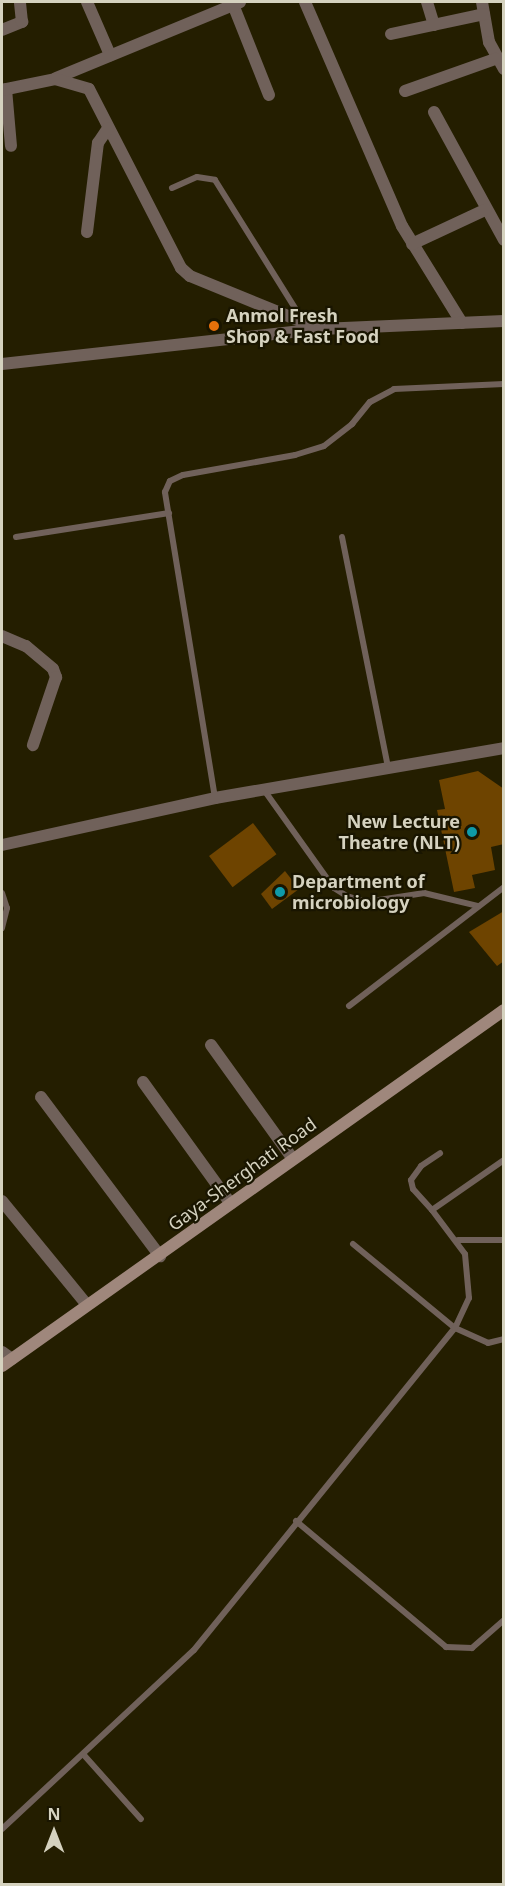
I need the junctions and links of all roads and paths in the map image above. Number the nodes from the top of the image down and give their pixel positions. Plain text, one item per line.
1 (20, 2) edge
2 (87, 2) edge
3 (305, 2) edge
4 (428, 2) edge
5 (235, 3) edge
6 (483, 8) edge
7 (434, 25) junction
8 (2, 30) edge
9 (391, 34) dead end
10 (110, 54) junction
11 (495, 59) junction
12 (504, 69) edge
13 (55, 79) junction
14 (4, 90) edge
15 (405, 91) dead end
16 (269, 95) dead end
17 (435, 112) dead end
18 (108, 128) junction
19 (11, 146) dead end
20 (172, 188) dead end
21 (485, 210) junction
22 (87, 232) dead end
23 (504, 240) edge
24 (412, 244) junction
25 (504, 321) edge
26 (304, 322) junction
27 (462, 323) junction
28 (321, 329) junction
29 (2, 364) edge
30 (504, 384) edge
31 (169, 513) junction
32 (16, 537) dead end
33 (342, 537) dead end
34 (2, 636) edge
35 (33, 745) dead end
36 (504, 748) edge
37 (388, 768) junction
38 (263, 789) junction
39 (215, 798) junction
40 (2, 845) edge
41 (504, 886) edge
42 (2, 893) edge
43 (478, 906) junction
44 (2, 928) edge
45 (349, 1005) dead end
46 (504, 1010) edge
47 (211, 1045) dead end
48 (143, 1082) dead end
49 (40, 1097) dead end
50 (440, 1153) dead end
51 (293, 1159) junction
52 (504, 1160) edge
53 (2, 1201) edge
54 (231, 1204) junction
55 (432, 1210) junction
56 (458, 1240) junction
57 (504, 1240) edge
58 (353, 1244) dead end
59 (160, 1256) junction
60 (87, 1305) junction
61 (455, 1328) junction
62 (504, 1339) edge
63 (5, 1359) edge
64 (296, 1521) junction
65 (504, 1620) edge
66 (83, 1754) junction
67 (141, 1819) dead end
68 (2, 1829) edge

1 - 8 street
2 - 10 street
3 - 24 street
4 - 7 street
5 - 10 street
5 - 16 street
6 - 7 street
6 - 11 street
7 - 9 street
10 - 13 street
11 - 12 street
11 - 15 street
13 - 14 street
13 - 18 street
14 - 19 street
17 - 21 street
18 - 22 street
18 - 26 street
20 - 26 lane
21 - 23 street
21 - 24 street
24 - 27 street
25 - 27 street
26 - 28 street
27 - 28 street
28 - 29 street
30 - 31 lane
31 - 32 lane
31 - 39 lane
33 - 37 lane
34 - 35 street
36 - 37 street
37 - 38 street
38 - 39 street
38 - 43 lane
39 - 40 street
41 - 43 lane
42 - 44 lane
43 - 45 lane
46 - 51 main road, Gaya-Sherghati Road
47 - 51 street
48 - 54 street
49 - 59 street
50 - 55 lane
51 - 54 main road, Gaya-Sherghati Road
52 - 55 lane
53 - 60 street
54 - 59 main road, Gaya-Sherghati Road
55 - 56 lane
56 - 57 lane
56 - 61 lane
58 - 61 lane
59 - 60 main road, Gaya-Sherghati Road
60 - 63 main road, Gaya-Sherghati Road
61 - 62 lane
61 - 64 lane
64 - 65 lane
64 - 66 lane
66 - 67 lane
66 - 68 lane

